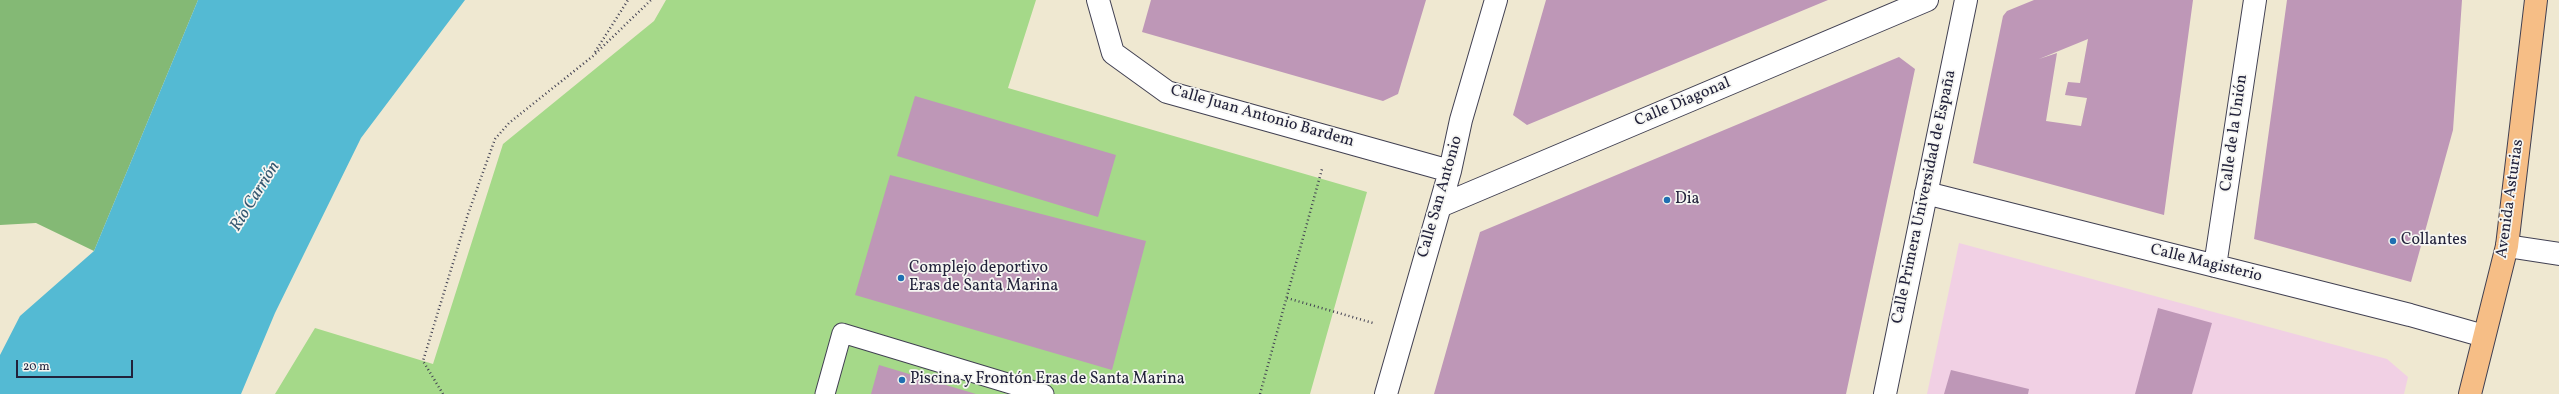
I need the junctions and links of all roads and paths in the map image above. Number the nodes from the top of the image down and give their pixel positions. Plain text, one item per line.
1 (628, 0) edge
2 (652, 0) edge
3 (1098, 0) edge
4 (1496, 0) edge
5 (1927, 0) edge
6 (1966, 0) edge
7 (2255, 0) edge
8 (2536, 0) edge
9 (592, 56) junction
10 (1331, 136) junction
11 (1450, 171) junction
12 (1926, 194) junction
13 (1440, 206) junction
14 (2507, 246) junction
15 (2559, 254) edge
16 (2215, 266) junction
17 (1287, 298) junction
18 (1403, 331) junction
19 (2484, 336) junction
20 (443, 394) edge
21 (825, 394) edge
22 (1044, 394) edge
23 (1260, 394) edge
24 (1386, 394) edge
25 (1885, 394) edge
26 (2470, 394) edge

1 - 9 path
2 - 9 path
3 - 10 street, Calle Juan Antonio Bardem
4 - 11 street, Calle San Antonio
5 - 13 street, Calle Diagonal
6 - 12 street, Calle Primera Universidad de España
7 - 16 street, Calle de la Unión
8 - 14 main road, Avenida Asturias
9 - 20 path
10 - 11 street, Calle Juan Antonio Bardem
10 - 17 path
11 - 13 street, Calle San Antonio
12 - 16 street, Calle Magisterio
12 - 25 street, Calle Primera Universidad de España
13 - 18 street, Calle San Antonio
14 - 15 street
14 - 19 main road, Avenida Asturias
16 - 19 street, Calle Magisterio
17 - 18 path
17 - 23 path
18 - 24 street, Calle San Antonio
19 - 26 main road, Avenida Asturias
21 - 22 lane

